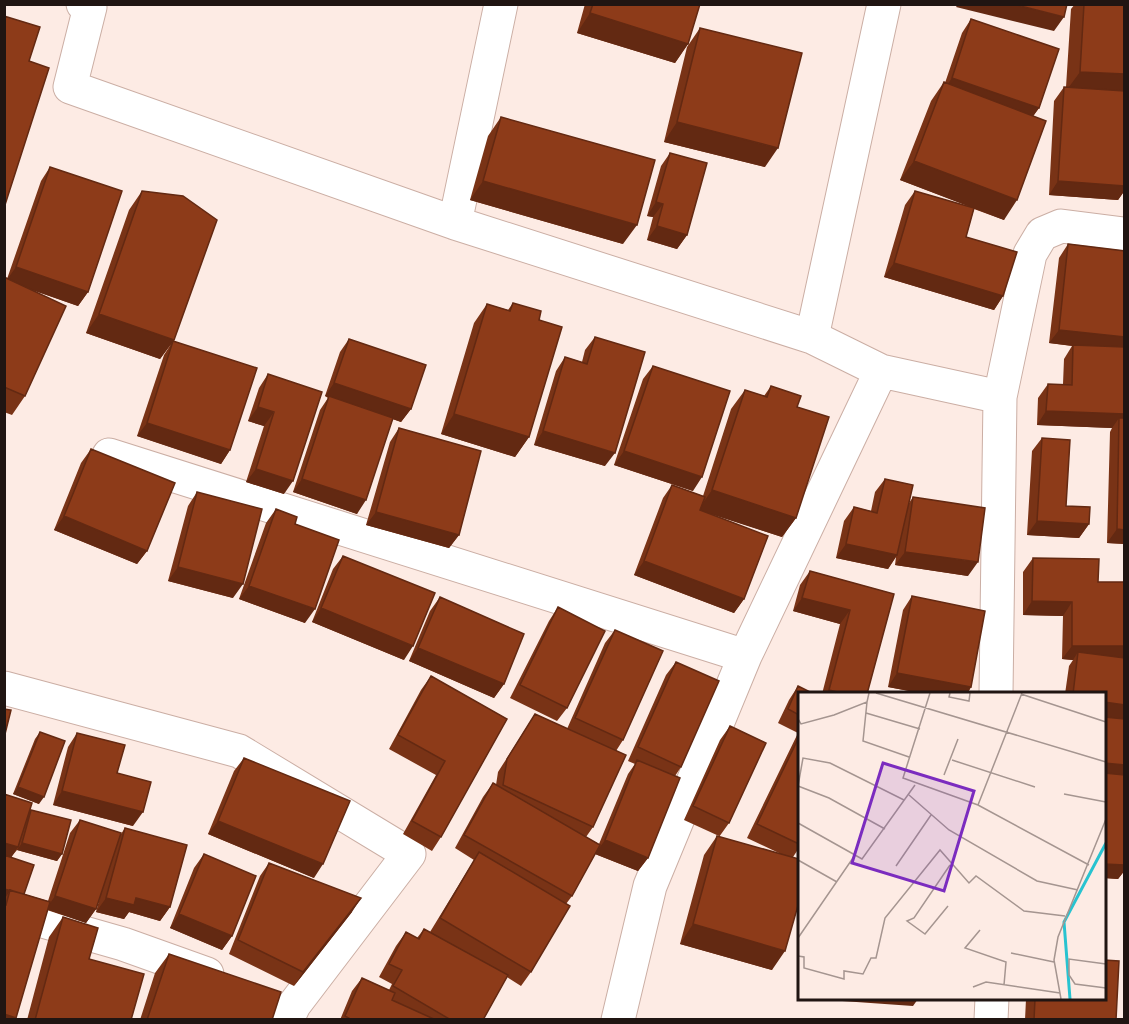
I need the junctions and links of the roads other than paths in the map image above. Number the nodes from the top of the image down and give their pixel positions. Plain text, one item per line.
1 (501, 4) edge
2 (884, 4) edge
3 (88, 5) edge
4 (455, 224) junction
5 (1125, 234) edge
6 (812, 337) junction
7 (881, 371) junction
8 (1000, 397) junction
9 (108, 455) edge
10 (745, 656) junction
11 (4, 688) edge
12 (996, 692) edge
13 (4, 910) edge
14 (230, 982) edge
15 (262, 994) edge
16 (992, 1000) edge
17 (290, 1012) edge
18 (618, 1020) edge
19 (991, 1020) edge

1 - 4 street
2 - 6 street
3 - 4 street
4 - 6 street
5 - 8 street
6 - 7 street
7 - 8 street
7 - 10 street
8 - 12 street
9 - 10 street
10 - 18 street
11 - 17 street
13 - 14 street
15 - 17 street
16 - 19 street

